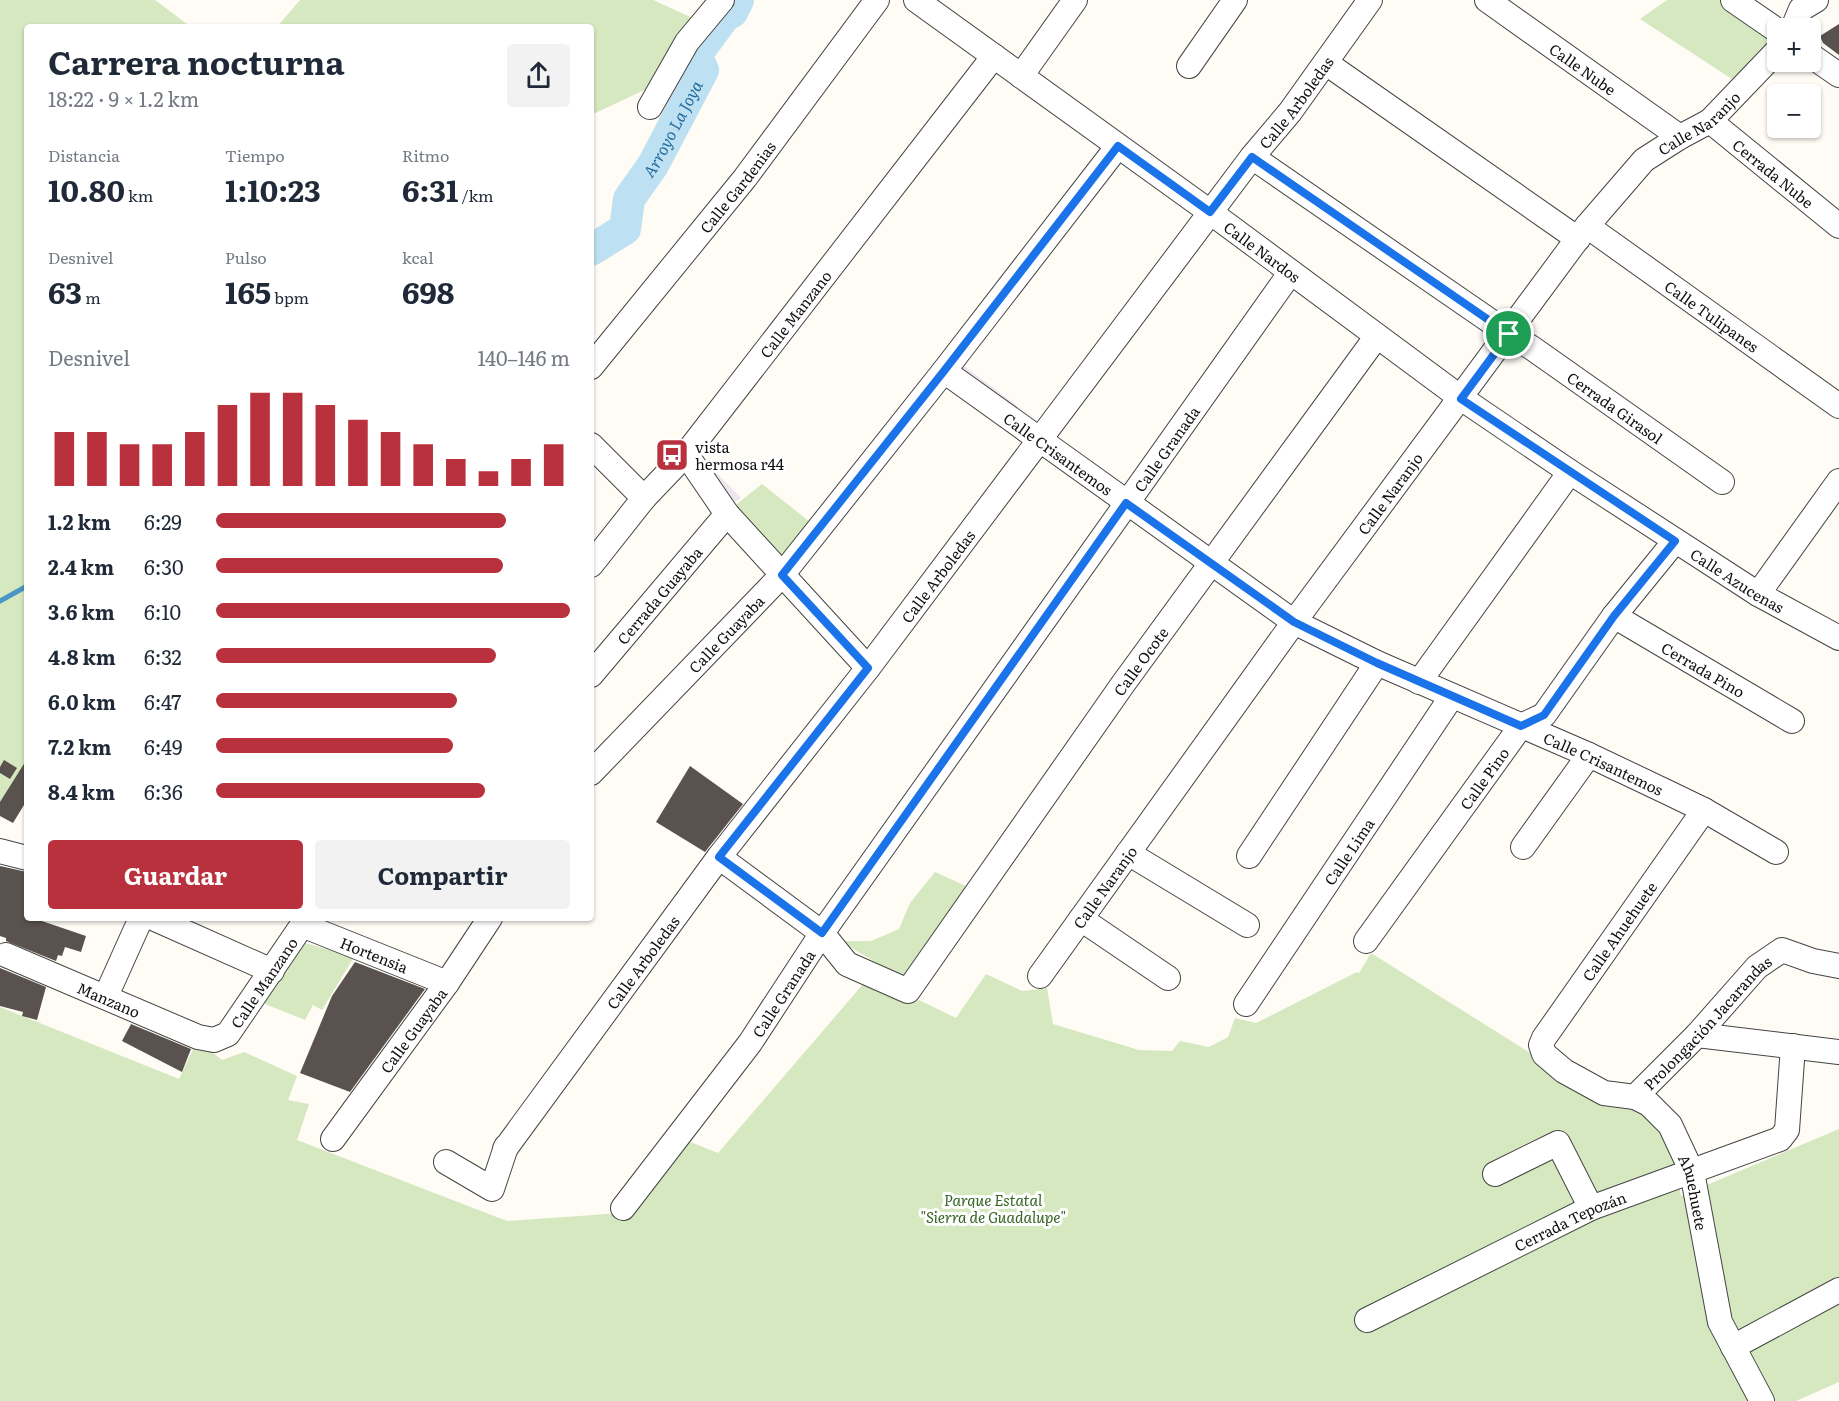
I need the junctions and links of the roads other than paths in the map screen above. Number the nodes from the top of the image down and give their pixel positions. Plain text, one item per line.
1 (722, 0) edge
2 (877, 0) edge
3 (916, 0) edge
4 (1075, 0) edge
5 (1236, 0) edge
6 (1370, 0) edge
7 (1487, 0) edge
8 (1733, 0) edge
9 (1816, 0) edge
10 (1797, 18) edge
11 (1767, 23) edge
12 (994, 56) junction
13 (1767, 61) edge
14 (1326, 63) junction
15 (1821, 63) edge
16 (1189, 66) dead end
17 (1839, 75) edge
18 (1021, 76) junction
19 (650, 107) dead end
20 (1710, 121) junction
21 (1680, 137) junction
22 (1118, 146) junction
23 (1252, 157) junction
24 (1210, 212) junction
25 (1839, 226) edge
26 (1583, 232) junction
27 (1291, 272) junction
28 (1509, 334) junction
29 (1377, 336) junction
30 (594, 363) edge
31 (944, 371) junction
32 (1461, 399) junction
33 (1839, 406) edge
34 (1040, 441) junction
35 (594, 448) edge
36 (686, 454) junction
37 (1570, 472) junction
38 (1839, 481) edge
39 (1722, 482) dead end
40 (644, 498) junction
41 (1126, 503) junction
42 (727, 514) junction
43 (1675, 541) junction
44 (595, 552) edge
45 (1212, 563) junction
46 (782, 575) junction
47 (1758, 594) junction
48 (1614, 616) junction
49 (1294, 622) junction
50 (1839, 638) edge
51 (1377, 663) junction
52 (868, 668) junction
53 (594, 671) edge
54 (1419, 682) junction
55 (1452, 696) junction
56 (1792, 721) dead end
57 (1521, 726) junction
58 (1588, 755) junction
59 (594, 770) edge
60 (1704, 810) junction
61 (1523, 847) dead end
62 (1776, 852) dead end
63 (1128, 853) junction
64 (1249, 856) dead end
65 (719, 857) junction
66 (1081, 919) junction
67 (140, 921) edge
68 (160, 921) edge
69 (304, 921) edge
70 (488, 921) edge
71 (1247, 925) dead end
72 (822, 933) junction
73 (1366, 941) dead end
74 (6, 955) dead end
75 (1839, 966) edge
76 (272, 971) junction
77 (1040, 976) dead end
78 (1168, 978) dead end
79 (447, 983) junction
80 (106, 996) junction
81 (1246, 1004) dead end
82 (1697, 1035) junction
83 (214, 1040) joint
84 (1792, 1046) junction
85 (1839, 1052) edge
86 (1544, 1054) joint
87 (1635, 1097) junction
88 (333, 1139) dead end
89 (446, 1162) dead end
90 (1692, 1172) junction
91 (1495, 1174) dead end
92 (623, 1208) dead end
93 (1591, 1208) junction
94 (1839, 1290) edge
95 (1367, 1320) dead end
96 (1733, 1347) junction
97 (1762, 1401) edge

1 - 19 street
2 - 30 street, Calle Gardenias
3 - 12 street, Calle Nardos
4 - 18 street
5 - 16 street
6 - 14 street, Calle Arboledas
7 - 21 street, Calle Nube
8 - 11 street
9 - 10 street
12 - 18 street, Calle Nardos
12 - 36 street, Calle Manzano
13 - 20 street, Calle Naranjo
14 - 23 street, Calle Arboledas
14 - 26 street, Calle Tulipanes
15 - 17 street
18 - 22 street, Calle Nardos
20 - 21 street, Calle Naranjo
20 - 25 street, Cerrada Nube
21 - 26 street, Calle Naranjo
22 - 24 street, Calle Nardos
22 - 31 street, Calle Guayaba
23 - 24 street, Calle Arboledas
23 - 28 street, Cerrada Girasol
24 - 27 street, Calle Nardos
24 - 34 street, Calle Arboledas
26 - 28 street, Calle Naranjo
26 - 33 street, Calle Tulipanes
27 - 29 street, Calle Nardos
27 - 41 street, Calle Granada
28 - 32 street, Calle Naranjo
28 - 39 street, Cerrada Girasol
29 - 32 street, Calle Nardos
29 - 45 street, Calle Ocote
31 - 34 street, Calle Crisantemos
31 - 46 street, Calle Guayaba
32 - 37 street, Calle Azucenas
32 - 49 street, Calle Naranjo
34 - 41 street, Calle Crisantemos
34 - 52 street, Calle Arboledas
35 - 40 street
36 - 40 street, Calle Manzano
36 - 42 street
37 - 43 street, Calle Azucenas
37 - 54 street
38 - 47 street
40 - 44 street, Calle Manzano
41 - 45 street, Calle Crisantemos
41 - 72 street, Calle Granada
42 - 46 street
42 - 53 street, Cerrada Guayaba
43 - 47 street, Calle Azucenas
43 - 48 street, Calle Pino
45 - 49 street, Calle Crisantemos
45 - 72 street, Calle Ocote
46 - 52 street
46 - 59 street, Calle Guayaba
47 - 50 street, Calle Azucenas
48 - 56 street, Cerrada Pino
48 - 57 street, Calle Pino
49 - 51 street, Calle Crisantemos
49 - 63 street, Calle Naranjo
51 - 54 street, Calle Crisantemos
51 - 64 street
52 - 65 street, Calle Arboledas
54 - 55 street, Calle Crisantemos
55 - 57 street, Calle Crisantemos
55 - 81 street, Calle Lima
57 - 58 street, Calle Crisantemos
57 - 73 street, Calle Pino
58 - 60 street, Calle Crisantemos
58 - 61 street
60 - 62 street, Calle Crisantemos
60 - 86 street, Calle Ahuehuete
63 - 66 street, Calle Naranjo
63 - 71 street
65 - 72 street
65 - 89 street, Calle Arboledas
66 - 77 street, Calle Naranjo
66 - 78 street
67 - 80 street
68 - 76 street
69 - 76 street, Calle Manzano
69 - 79 street, Hortensia
70 - 79 street, Calle Guayaba
72 - 92 street, Calle Granada
74 - 80 street, Manzano
75 - 82 street, Prolongación Jacarandas
76 - 83 street, Calle Manzano
79 - 88 street, Calle Guayaba
80 - 83 street, Manzano
82 - 84 street
82 - 87 street, Prolongación Jacarandas
84 - 85 street
84 - 90 street, Cerrada Tepozán
86 - 87 street, Ahuehuete
87 - 90 street, Ahuehuete
90 - 93 street, Cerrada Tepozán
90 - 96 street, Ahuehuete
91 - 93 street
93 - 95 street, Cerrada Tepozán
94 - 96 street
96 - 97 street, Ahuehuete

